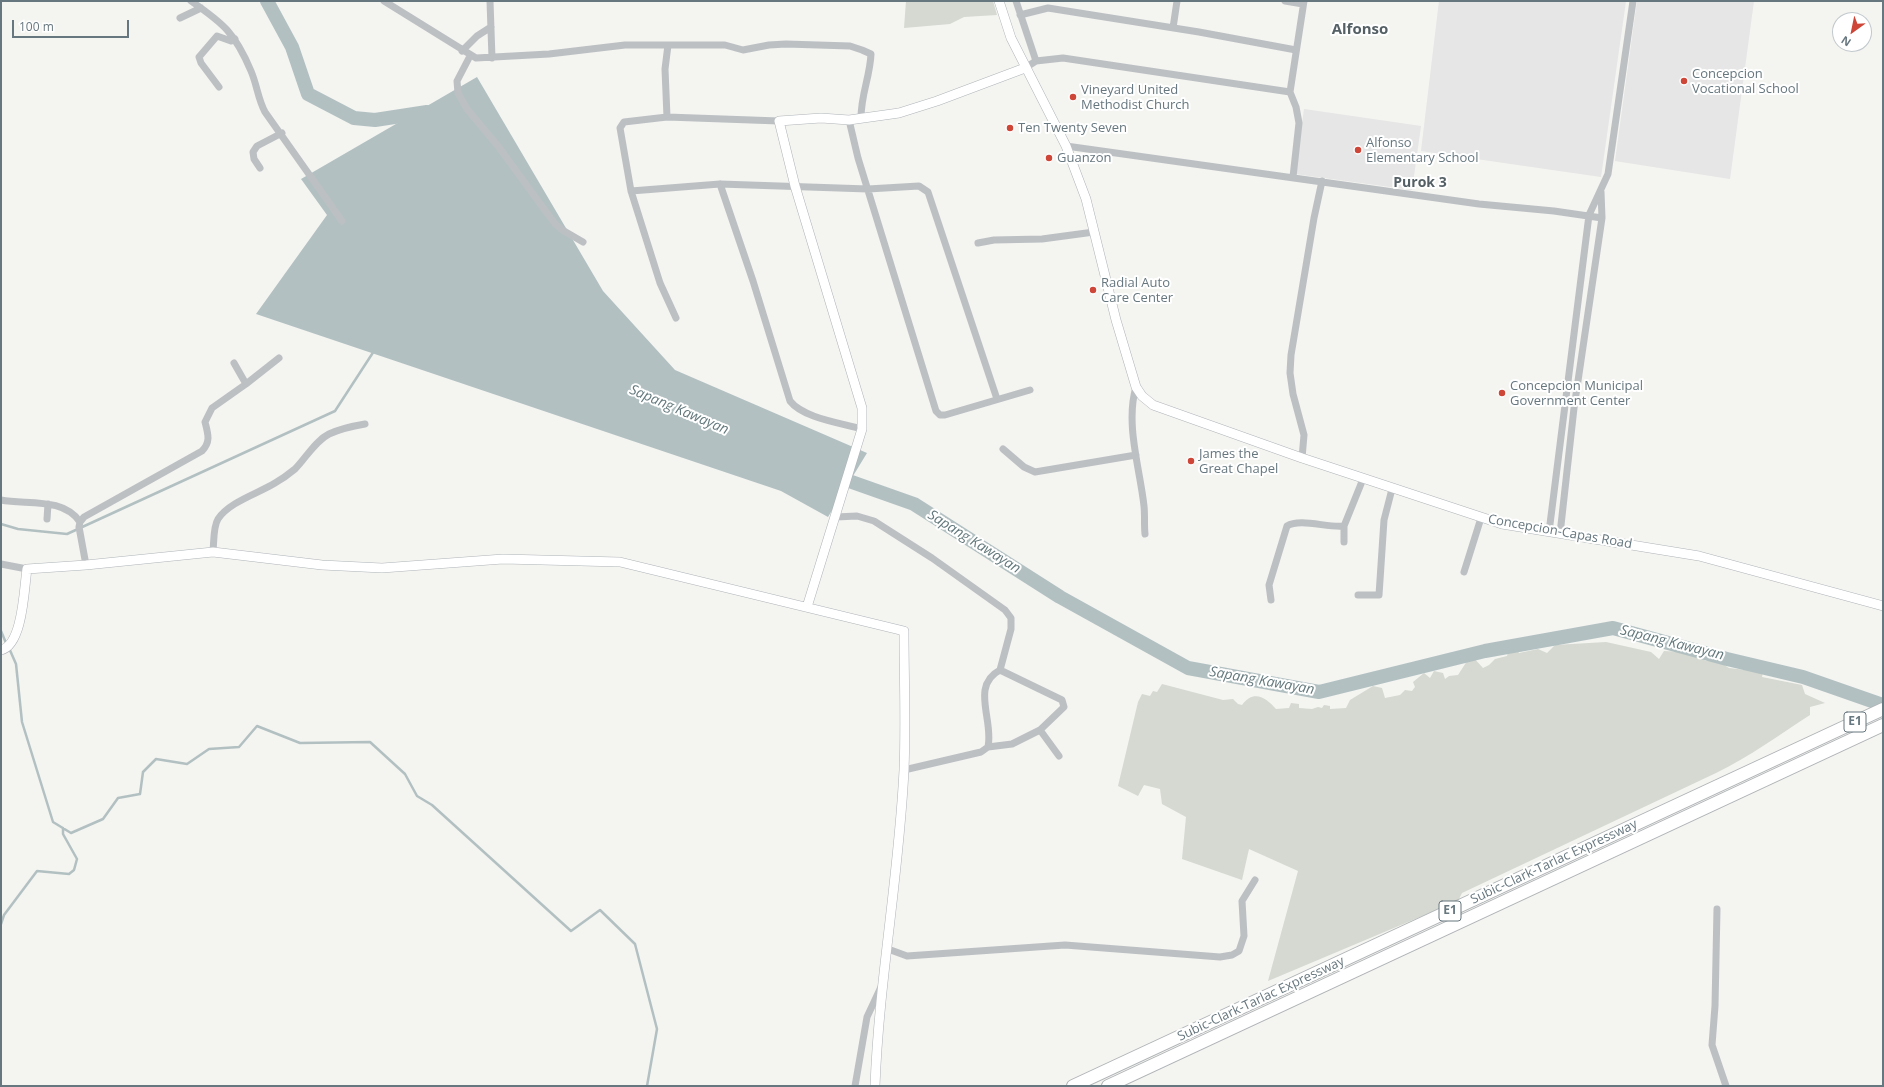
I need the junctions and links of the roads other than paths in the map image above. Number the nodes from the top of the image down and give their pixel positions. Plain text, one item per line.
1 (191, 1) edge
2 (384, 1) edge
3 (490, 1) edge
4 (999, 1) edge
5 (1016, 1) edge
6 (1177, 1) edge
7 (1286, 1) edge
8 (1634, 1) edge
9 (1303, 2) edge
10 (201, 8) junction
11 (1020, 15) junction
12 (180, 18) dead end
13 (491, 27) junction
14 (1173, 28) junction
15 (235, 39) junction
16 (668, 45) junction
17 (1296, 50) junction
18 (462, 52) junction
19 (470, 56) junction
20 (492, 58) junction
21 (1036, 61) junction
22 (1025, 68) junction
23 (219, 87) dead end
24 (1290, 92) junction
25 (667, 117) junction
26 (861, 118) junction
27 (849, 120) junction
28 (779, 121) junction
29 (282, 133) junction
30 (1066, 146) junction
31 (260, 168) dead end
32 (1293, 177) junction
33 (1322, 181) junction
34 (720, 184) junction
35 (795, 186) junction
36 (868, 189) junction
37 (1601, 190) junction
38 (631, 191) junction
39 (1589, 215) junction
40 (1602, 218) junction
41 (342, 221) dead end
42 (1094, 232) junction
43 (583, 242) dead end
44 (978, 243) dead end
45 (676, 318) dead end
46 (279, 358) dead end
47 (234, 363) dead end
48 (246, 384) junction
49 (1136, 387) junction
50 (1030, 390) dead end
51 (997, 399) junction
52 (365, 424) dead end
53 (862, 429) junction
54 (1003, 449) dead end
55 (1136, 455) junction
56 (1302, 458) junction
57 (1363, 478) junction
58 (1392, 489) junction
59 (1, 500) edge
60 (48, 504) junction
61 (837, 512) junction
62 (1481, 518) junction
63 (48, 519) dead end
64 (80, 522) junction
65 (1344, 526) junction
66 (1549, 532) junction
67 (1145, 534) dead end
68 (1560, 534) junction
69 (1344, 542) dead end
70 (213, 552) junction
71 (1, 564) edge
72 (86, 565) junction
73 (27, 569) junction
74 (1464, 572) dead end
75 (1358, 595) dead end
76 (1271, 600) dead end
77 (1883, 606) edge
78 (807, 607) junction
79 (1, 650) edge
80 (1000, 670) junction
81 (1883, 709) edge
82 (1883, 725) edge
83 (1040, 730) junction
84 (988, 747) junction
85 (1059, 756) dead end
86 (904, 770) junction
87 (1255, 880) dead end
88 (1716, 909) dead end
89 (888, 949) junction
90 (882, 985) junction
91 (855, 1086) edge
92 (875, 1086) edge
93 (1073, 1086) edge
94 (1108, 1086) edge
95 (1726, 1086) edge

1 - 10 street
2 - 18 street
3 - 13 street
4 - 22 street
5 - 11 street
6 - 14 street
7 - 9 street
8 - 37 street
9 - 17 street
10 - 12 street
10 - 15 street
11 - 14 street
11 - 21 street
13 - 18 street
13 - 20 street
14 - 17 street
15 - 23 street
15 - 29 street
16 - 20 street
16 - 25 street
16 - 26 street
17 - 24 street
18 - 19 street
19 - 20 street
19 - 43 street
21 - 22 street
21 - 24 street
22 - 26 street
22 - 30 street
24 - 32 street
25 - 28 street
25 - 38 street
26 - 27 street
27 - 28 street
27 - 36 street
28 - 35 street
29 - 31 street
29 - 41 street
30 - 32 street
30 - 42 street
32 - 33 street
33 - 39 street
33 - 56 street
34 - 35 street
34 - 38 street
34 - 53 street
35 - 36 street
35 - 53 street
36 - 51 street
36 - 51 street
37 - 39 street
37 - 40 street
38 - 45 street
39 - 40 street
39 - 66 street
40 - 68 street
42 - 44 street
42 - 49 street
46 - 48 street
47 - 48 street
48 - 64 street
49 - 55 street
49 - 56 street, Concepcion-Capas Road
50 - 51 street
52 - 70 street
53 - 61 street
54 - 55 street
55 - 67 street
56 - 57 street, Concepcion-Capas Road
57 - 58 street, Concepcion-Capas Road
57 - 65 street
58 - 62 street, Concepcion-Capas Road
58 - 75 street
59 - 60 street
60 - 63 street
60 - 64 street
61 - 78 street
61 - 80 street
62 - 66 street, Concepcion-Capas Road
62 - 74 street
64 - 72 street
65 - 69 street
65 - 76 street
66 - 68 street, Concepcion-Capas Road
68 - 77 street, Concepcion-Capas Road
70 - 72 street
70 - 78 street
71 - 73 street
72 - 73 street
73 - 79 street
78 - 86 street
80 - 83 street
80 - 84 street
81 - 93 highway, Subic-Clark-Tarlac Expressway / E1
82 - 94 highway, Subic-Clark-Tarlac Expressway / E1
83 - 84 street
83 - 85 street
84 - 86 street
86 - 89 street
87 - 89 street
88 - 95 street
89 - 90 street
90 - 91 street
90 - 92 street

